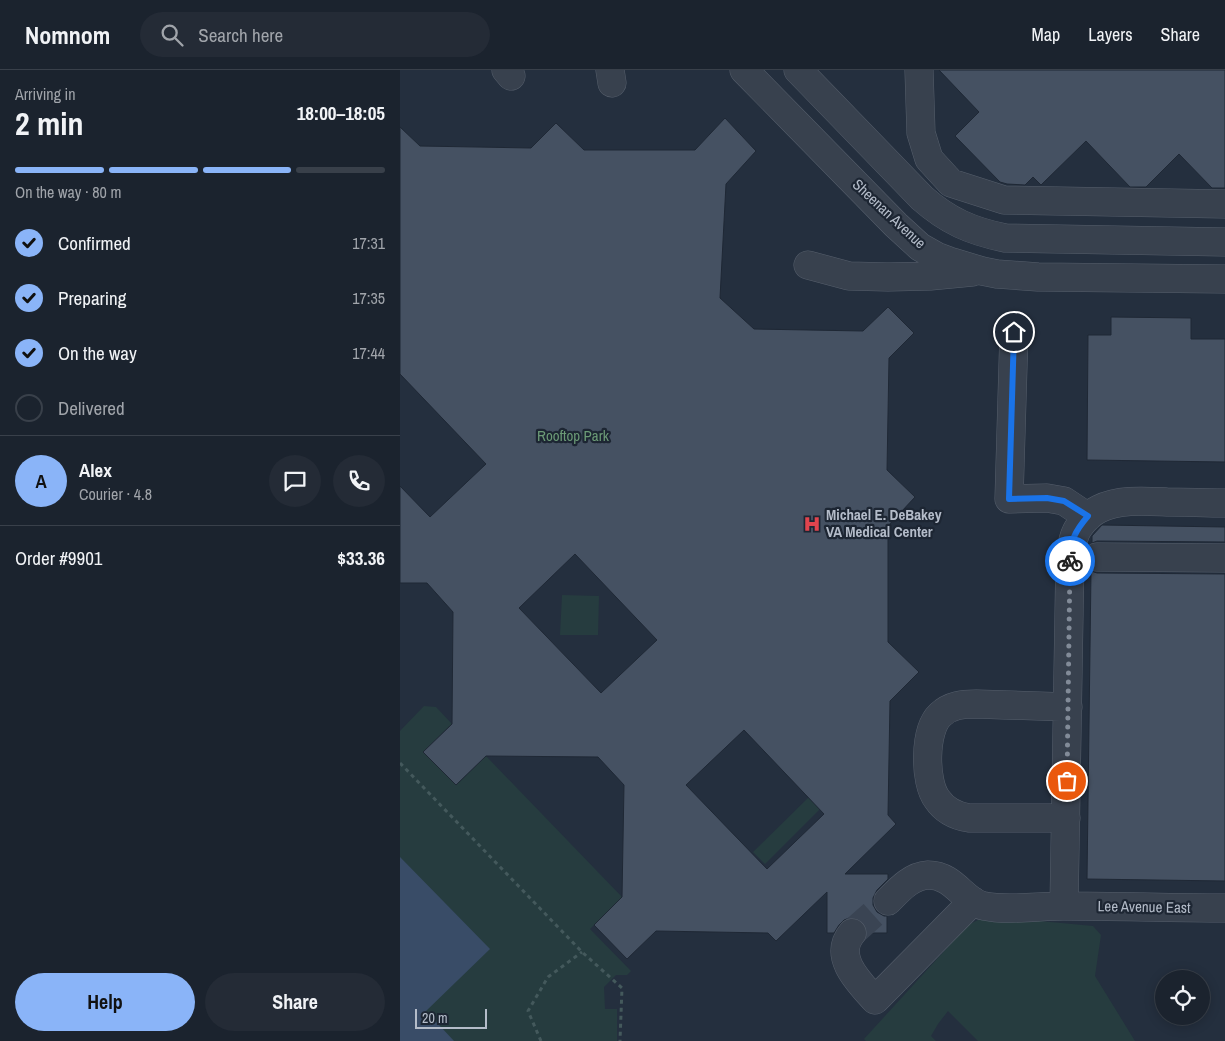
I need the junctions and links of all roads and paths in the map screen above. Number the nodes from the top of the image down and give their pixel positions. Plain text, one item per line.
1 (744, 70) edge
2 (798, 70) edge
3 (919, 70) edge
4 (1225, 204) edge
5 (1225, 242) edge
6 (808, 265) dead end
7 (982, 271) junction
8 (1225, 279) edge
9 (1014, 332) dead end
10 (1225, 503) edge
11 (1093, 513) junction
12 (1097, 557) dead end
13 (1225, 558) edge
14 (1068, 707) junction
15 (400, 763) edge
16 (1066, 818) junction
17 (888, 901) tunnel mouth
18 (973, 901) junction
19 (1064, 906) junction
20 (1225, 908) edge
21 (852, 933) tunnel mouth
22 (582, 952) junction
23 (541, 1041) edge
24 (620, 1041) edge

1 - 7 street, Sheenan Avenue
2 - 5 street
3 - 4 street
6 - 7 street
7 - 8 street, Sheenan Avenue
9 - 11 street
10 - 11 street
11 - 14 street
12 - 13 street
14 - 16 street
14 - 16 street
15 - 22 path
16 - 19 street
17 - 18 street
18 - 19 street, Lee Avenue East
18 - 21 street
19 - 20 street, Lee Avenue East
22 - 23 path
22 - 24 path

